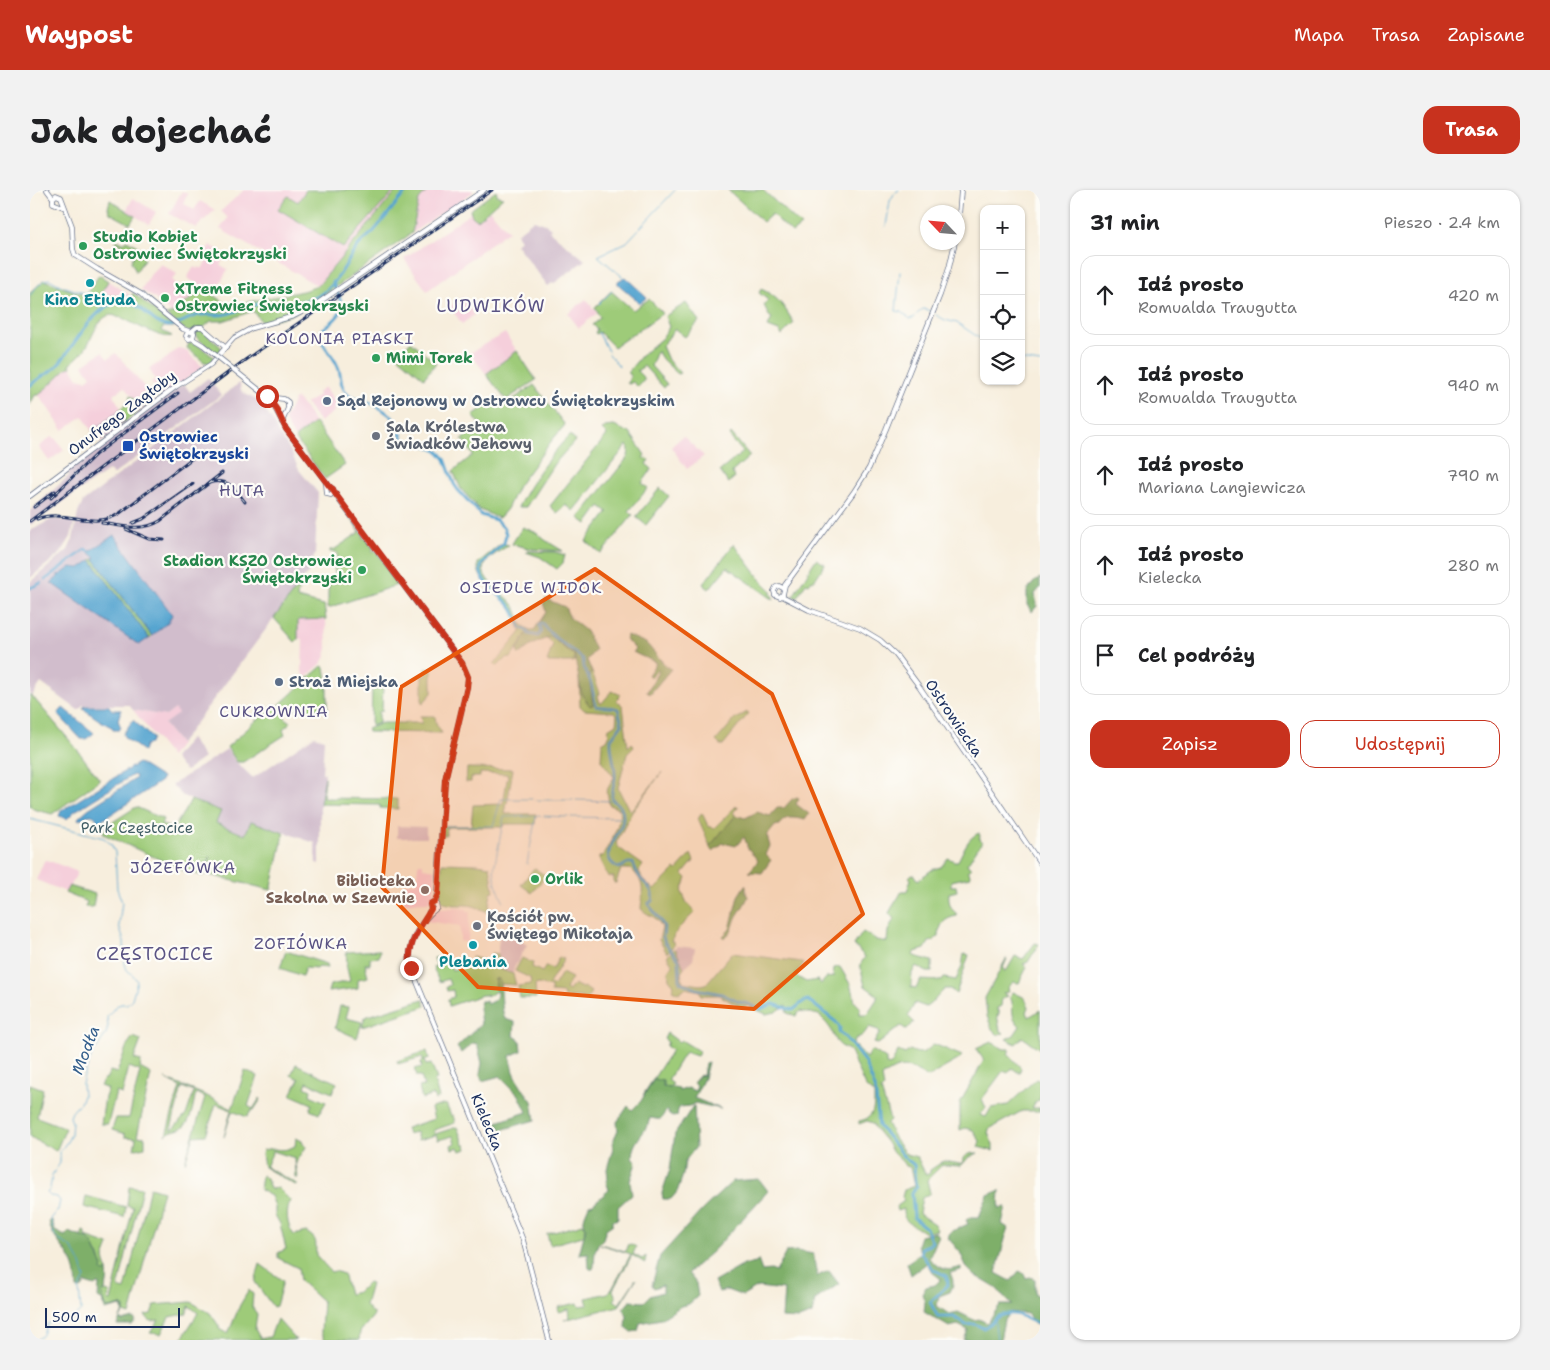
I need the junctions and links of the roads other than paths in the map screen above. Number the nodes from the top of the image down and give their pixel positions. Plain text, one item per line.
1 (47, 190) edge
2 (51, 190) edge
3 (484, 190) edge
4 (961, 190) edge
5 (54, 197) junction
6 (60, 203) junction
7 (960, 205) edge
8 (953, 250) edge
9 (191, 334) junction
10 (225, 349) junction
11 (266, 396) junction
12 (281, 399) junction
13 (276, 409) junction
14 (288, 409) junction
15 (282, 422) junction
16 (30, 496) edge
17 (1040, 863) edge
18 (549, 1340) edge

1 - 5 main road
2 - 5 main road
3 - 10 main road, Onufrego Zagłoby
4 - 7 main road
5 - 6 main road
5 - 6 main road
6 - 9 main road
8 - 17 main road, Ostrowiecka
9 - 10 main road
9 - 11 main road, bridge
10 - 16 main road, Onufrego Zagłoby
11 - 12 main road
11 - 13 main road
12 - 13 main road
12 - 14 main road
13 - 14 main road
13 - 15 main road
14 - 15 main road
15 - 18 main road, Kielecka

